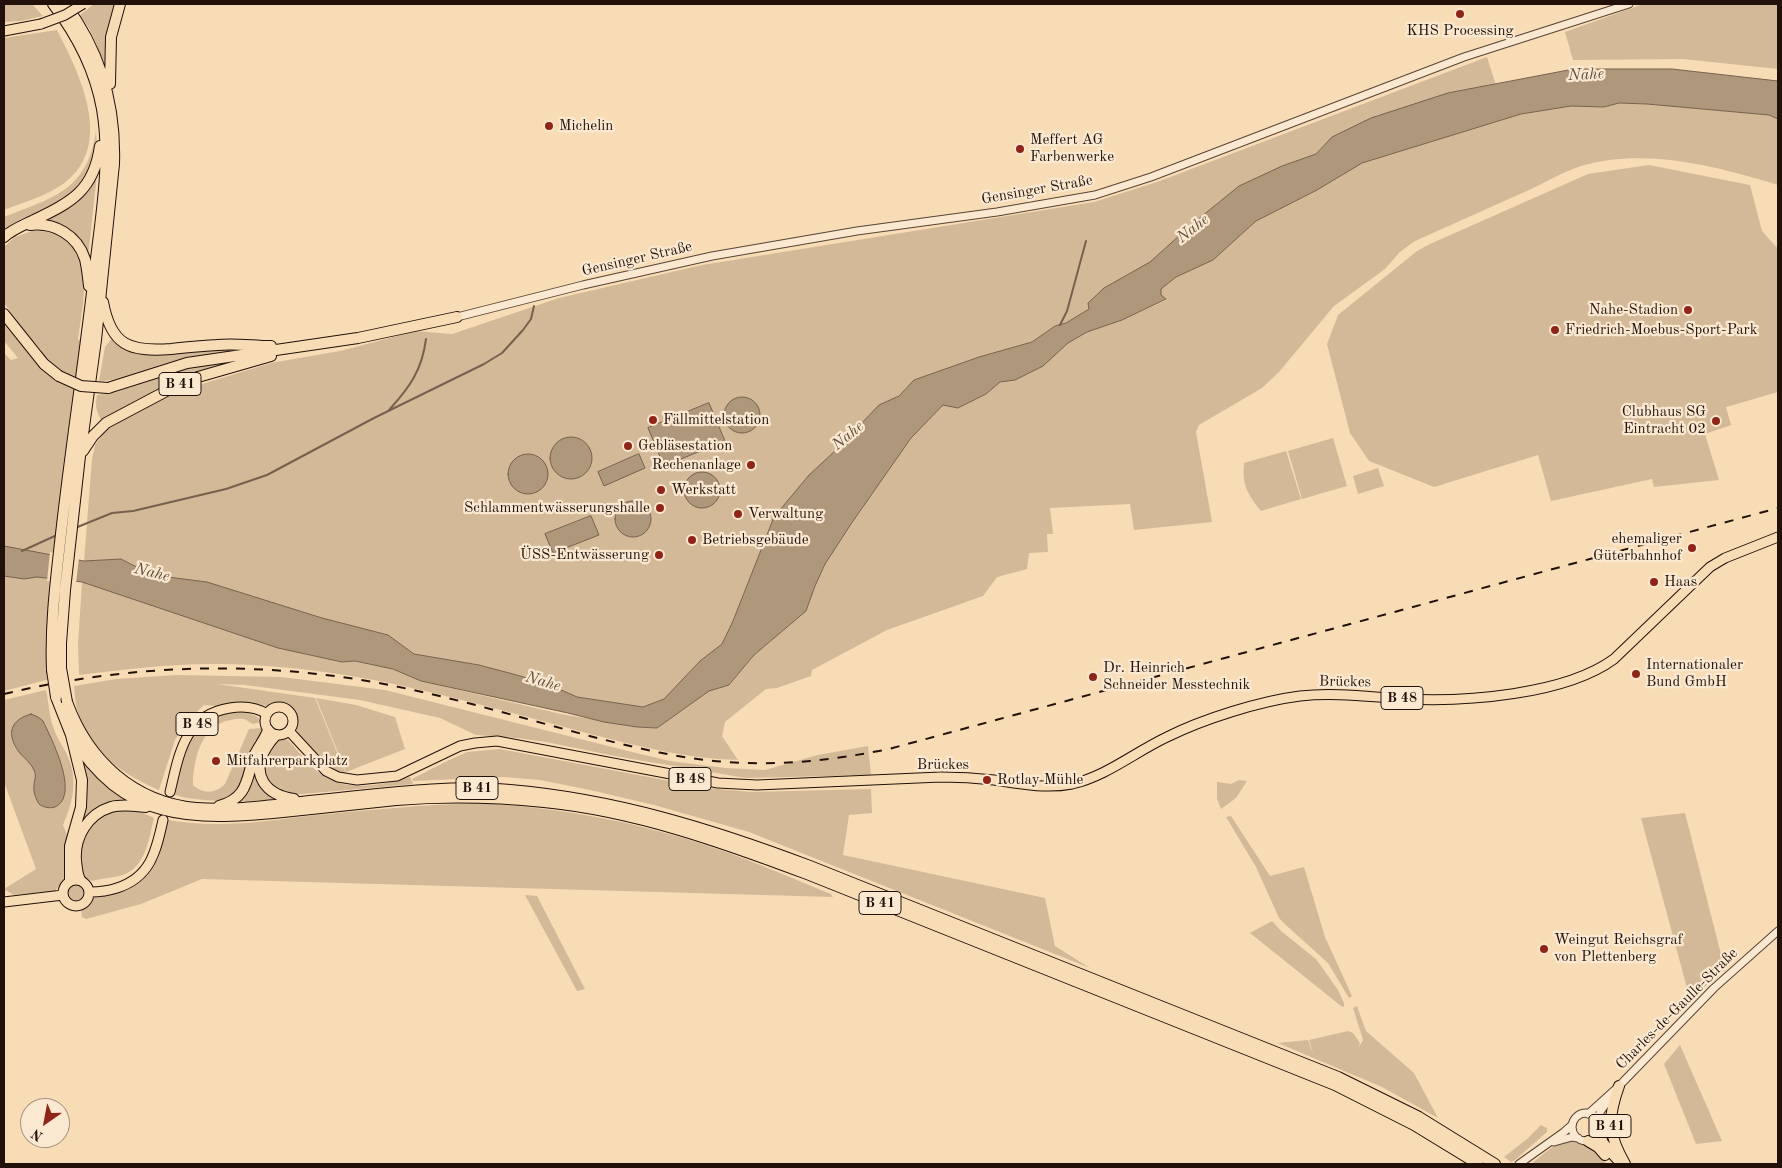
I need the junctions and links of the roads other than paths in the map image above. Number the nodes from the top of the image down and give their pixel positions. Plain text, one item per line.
1 (53, 4) edge
2 (65, 4) edge
3 (83, 4) edge
4 (120, 4) edge
5 (1629, 4) edge
6 (4, 29) edge
7 (110, 100) junction
8 (104, 123) junction
9 (14, 229) junction
10 (4, 237) edge
11 (101, 291) junction
12 (91, 304) junction
13 (4, 314) edge
14 (457, 316) joint
15 (302, 347) junction
16 (80, 456) junction
17 (72, 483) junction
18 (1778, 537) edge
19 (57, 669) junction
20 (267, 714) junction
21 (272, 732) junction
22 (288, 732) junction
23 (71, 735) junction
24 (170, 792) dead end
25 (310, 801) junction
26 (157, 808) junction
27 (208, 809) junction
28 (163, 820) dead end
29 (75, 880) junction
30 (90, 892) junction
31 (63, 895) junction
32 (4, 902) edge
33 (1778, 931) edge
34 (1619, 1086) junction
35 (1588, 1114) junction
36 (1572, 1124) junction
37 (1599, 1127) junction
38 (1578, 1138) junction
39 (1588, 1141) junction
40 (1540, 1148) junction
41 (1478, 1164) edge
42 (1495, 1164) edge
43 (1519, 1164) edge
44 (1613, 1164) edge
45 (1624, 1164) edge

1 - 8 highway, B 41
2 - 7 highway, B 41
3 - 6 main road, bridge
4 - 7 highway
5 - 14 street, Gensinger Straße
7 - 11 highway, B 41
8 - 9 highway
8 - 12 highway, B 41
9 - 10 highway
9 - 12 highway
11 - 15 highway, B 41
11 - 16 highway, B 41
12 - 17 highway, B 41
13 - 15 highway, B 41, bridge
14 - 15 highway
15 - 16 highway, B 41
16 - 17 highway, B 41
17 - 19 highway, B 41
18 - 22 main road, Brückes / B 48
19 - 23 highway, B 41, bridge
19 - 27 highway, B 41, bridge
20 - 21 main road
20 - 22 main road, B 48
20 - 24 main road, B 48
21 - 22 main road
21 - 25 highway
21 - 27 highway
23 - 26 highway, B 41
23 - 29 highway
25 - 27 highway, B 41
25 - 42 highway, B 41
26 - 29 highway
26 - 41 highway, B 41
28 - 30 main road
29 - 30 main road
29 - 31 main road
30 - 31 main road
31 - 32 main road
33 - 34 street, Charles-de-Gaulle-Straße
34 - 35 street, Charles-de-Gaulle-Straße
34 - 37 street, Charles-de-Gaulle-Straße
34 - 45 highway, B 41
35 - 36 street
35 - 37 street
36 - 38 street
36 - 40 street
37 - 39 street
37 - 45 highway, B 41
38 - 39 street
38 - 40 street
39 - 44 highway, B 41
40 - 43 street

